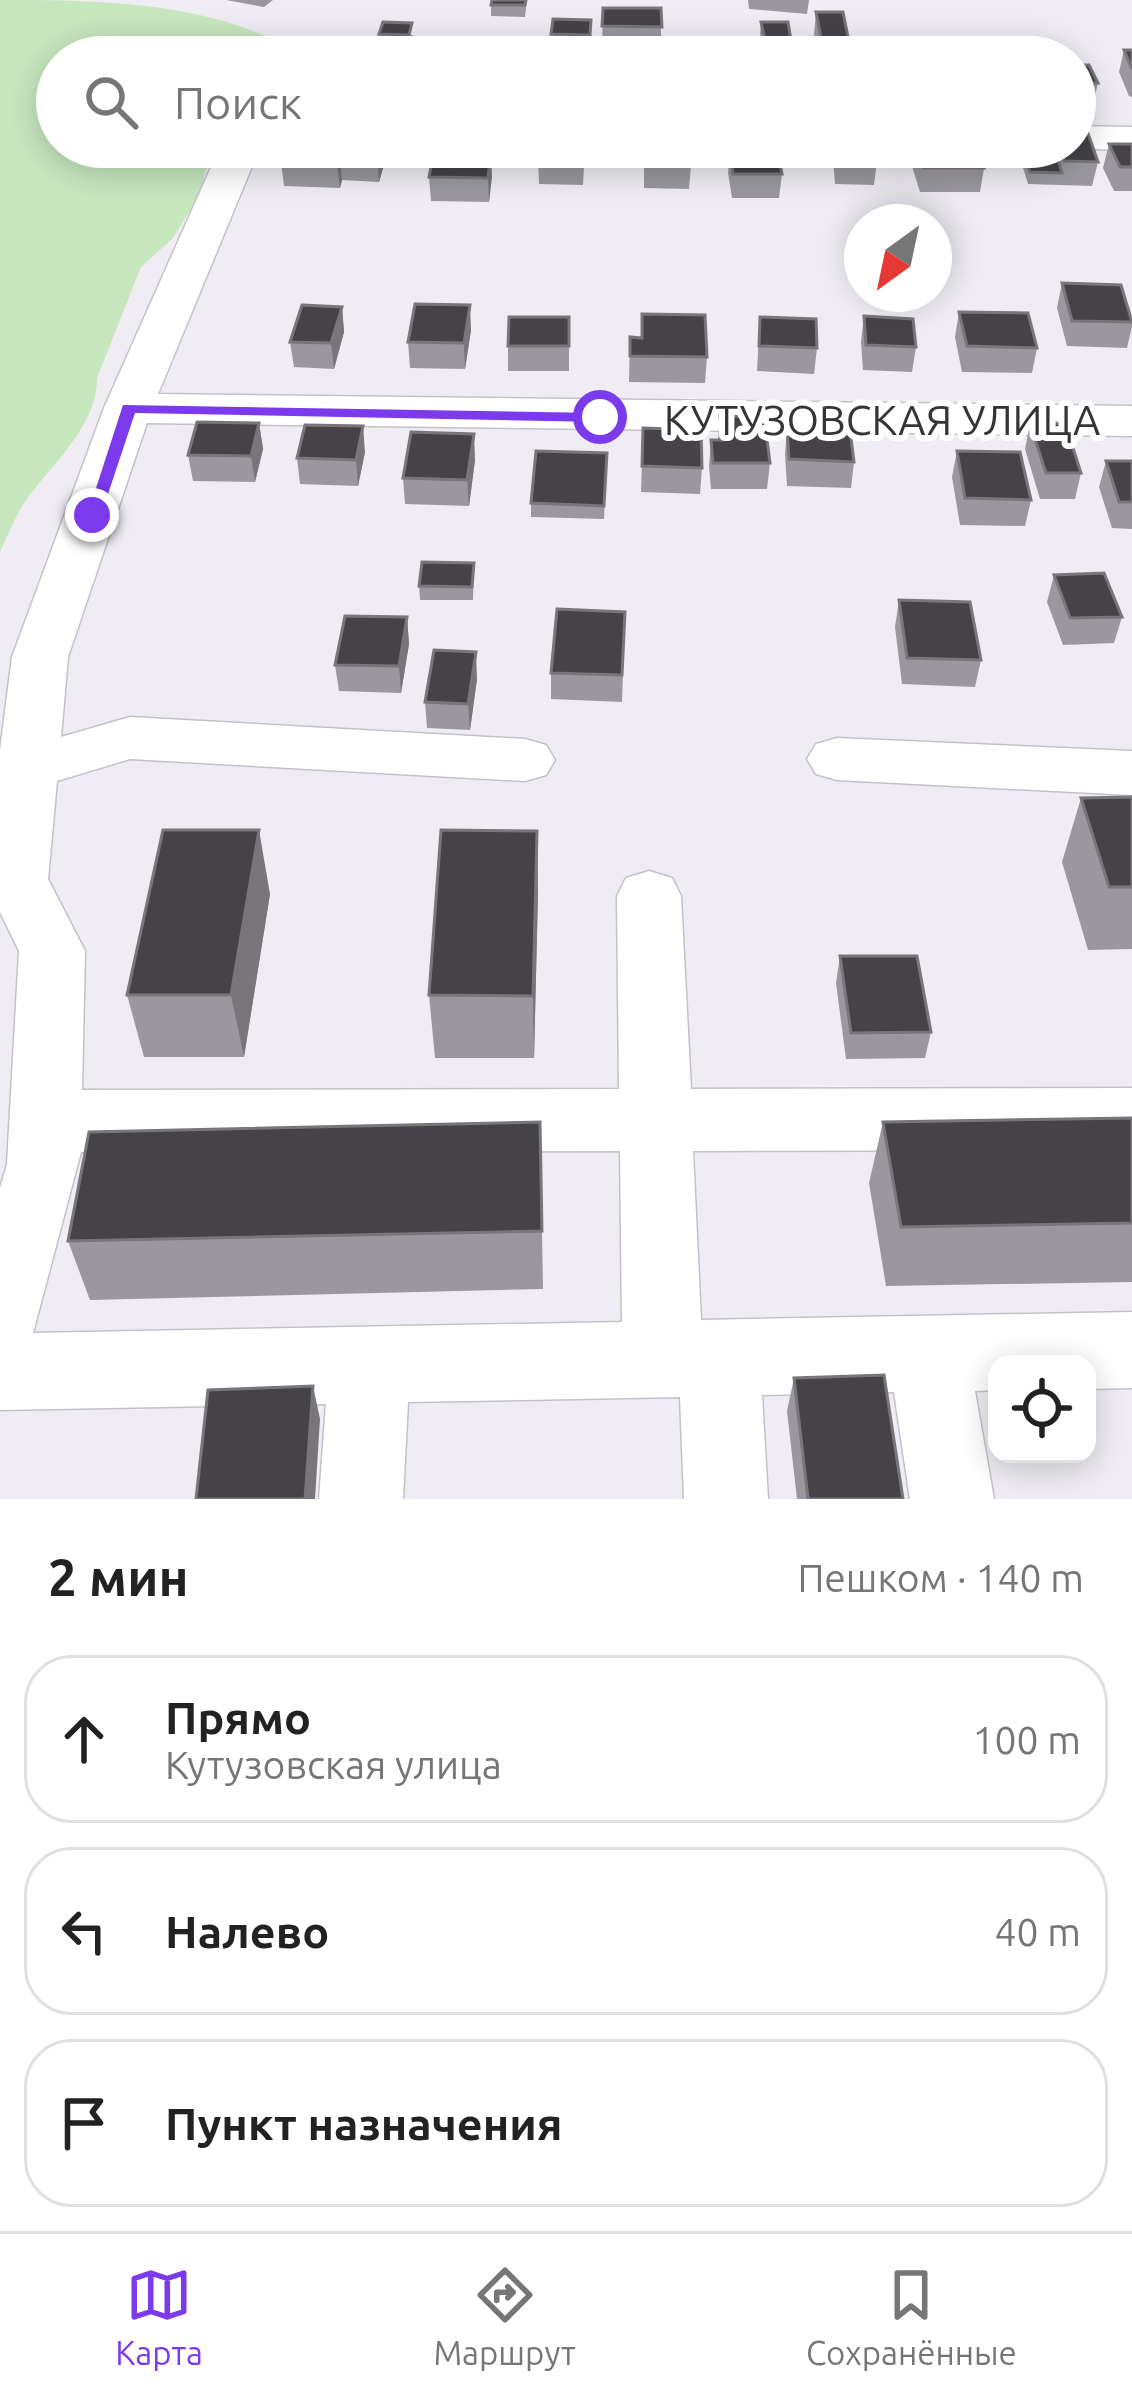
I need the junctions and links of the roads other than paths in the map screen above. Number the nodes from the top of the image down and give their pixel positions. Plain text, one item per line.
1 (1096, 138) edge
2 (1132, 139) edge
3 (231, 168) edge
4 (128, 408) junction
5 (1132, 421) edge
6 (837, 759) dead end
7 (525, 760) dead end
8 (27, 768) junction
9 (1132, 773) edge
10 (649, 896) dead end
11 (1132, 1119) edge
12 (653, 1120) junction
13 (45, 1121) junction
14 (0, 1319) edge
15 (1132, 1350) edge
16 (928, 1353) junction
17 (691, 1357) junction
18 (369, 1363) junction
19 (0, 1372) edge
20 (362, 1499) edge
21 (727, 1499) edge
22 (952, 1499) edge

1 - 2 street
3 - 4 street
4 - 5 street, КУТУЗОВСКАЯ УЛИЦА
4 - 8 street
6 - 9 street
7 - 8 street
8 - 13 street
10 - 12 street
11 - 12 street
12 - 13 street
12 - 17 street
13 - 14 street
15 - 16 street
16 - 17 street
16 - 22 street
17 - 18 street
17 - 21 street
18 - 19 street
18 - 20 street

